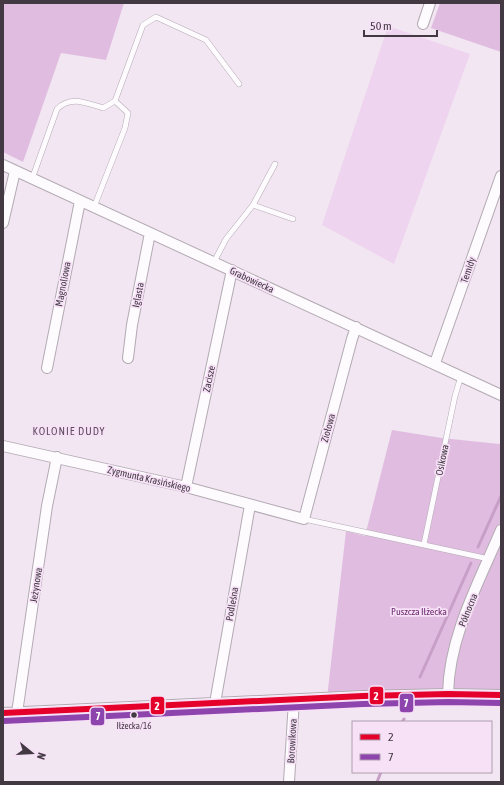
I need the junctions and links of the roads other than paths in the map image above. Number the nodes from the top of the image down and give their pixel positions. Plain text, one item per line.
1 (430, 3) edge
2 (423, 24) dead end
3 (239, 84) dead end
4 (115, 101) junction
5 (275, 164) dead end
6 (3, 165) edge
7 (15, 171) junction
8 (501, 176) edge
9 (32, 178) junction
10 (80, 200) junction
11 (253, 205) junction
12 (94, 207) junction
13 (293, 219) dead end
14 (3, 223) edge
15 (150, 233) junction
16 (214, 262) junction
17 (232, 270) junction
18 (356, 327) junction
19 (128, 358) dead end
20 (435, 363) junction
21 (47, 368) dead end
22 (462, 376) junction
23 (501, 394) edge
24 (3, 446) edge
25 (57, 457) junction
26 (186, 487) junction
27 (250, 505) junction
28 (299, 518) junction
29 (501, 530) edge
30 (424, 544) junction
31 (488, 559) junction
32 (448, 694) junction
33 (501, 695) edge
34 (294, 700) junction
35 (215, 703) junction
36 (3, 713) edge
37 (17, 713) junction
38 (289, 782) edge

1 - 2 street
3 - 4 lane
4 - 9 lane
4 - 12 lane
5 - 11 lane
6 - 7 street, Grabowiecka
7 - 9 street, Grabowiecka
7 - 14 street
8 - 20 street, Temidy
9 - 10 street, Grabowiecka
10 - 12 street, Grabowiecka
10 - 21 street, Magnoliowa
11 - 13 lane
11 - 16 lane
12 - 15 street, Grabowiecka
15 - 16 street, Grabowiecka
15 - 19 street, Iglasta
16 - 17 street, Grabowiecka
17 - 18 street, Grabowiecka
17 - 26 street, Zacisze
18 - 20 street, Grabowiecka
18 - 28 street, Ziołowa
20 - 22 street, Grabowiecka
22 - 23 street, Grabowiecka
22 - 30 lane, Osikowa
24 - 25 street, Zygmunta Krasińskiego
25 - 26 street, Zygmunta Krasińskiego
25 - 37 street, Jeżynowa
26 - 27 street, Zygmunta Krasińskiego
27 - 28 street, Zygmunta Krasińskiego
27 - 35 street, Podleśna
28 - 30 lane
29 - 31 street, Północna
30 - 31 lane
31 - 32 street, Północna
32 - 33 street
32 - 34 street
34 - 35 street
34 - 38 street, Borowikowa
35 - 37 street
36 - 37 street

